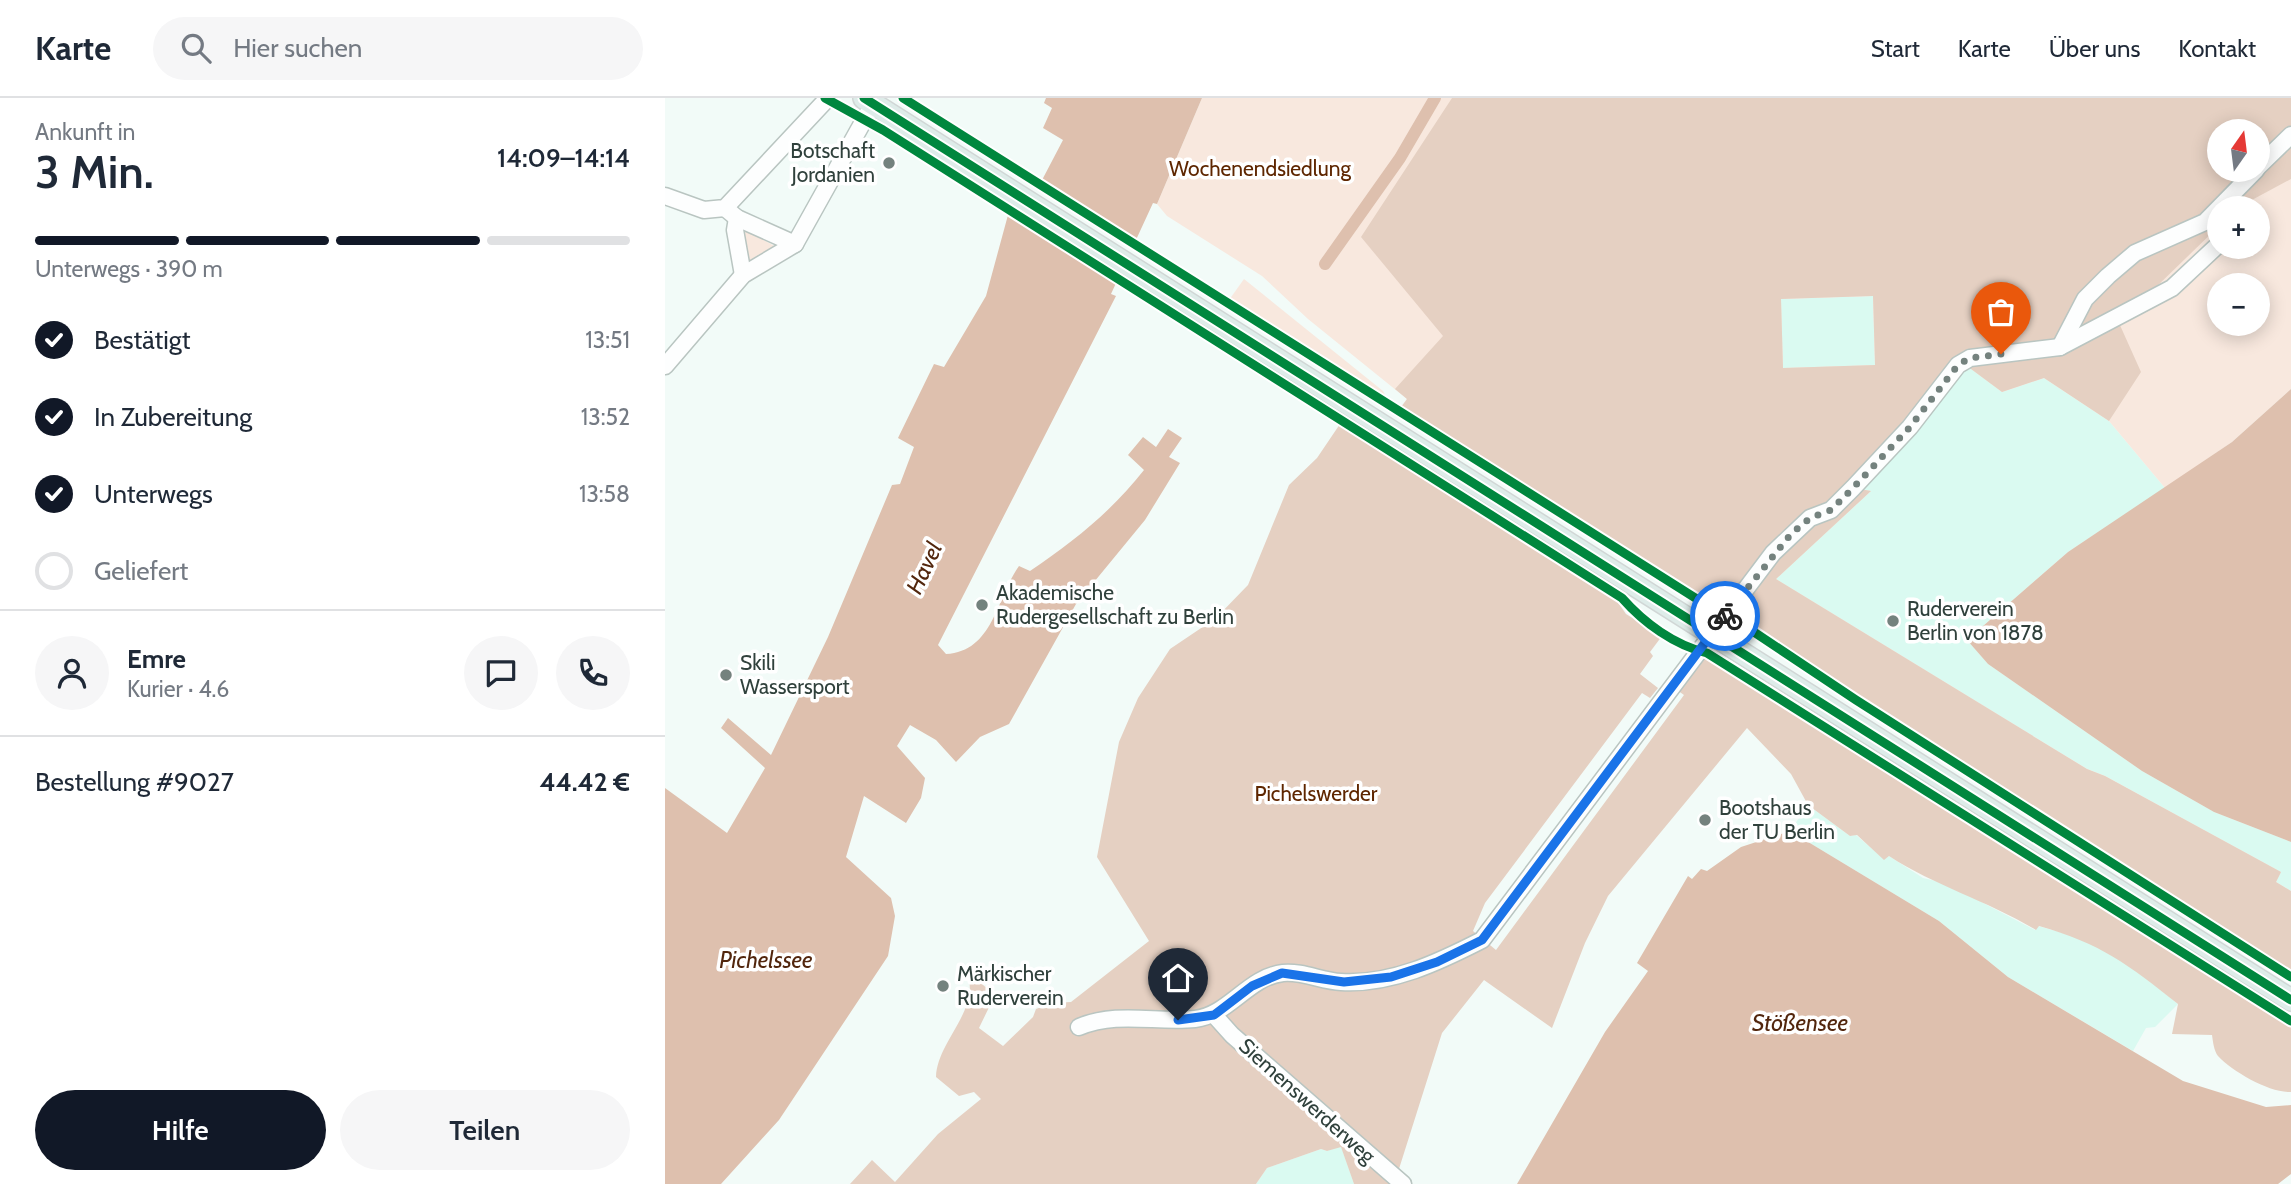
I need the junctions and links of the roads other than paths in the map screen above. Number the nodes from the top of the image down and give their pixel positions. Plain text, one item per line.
1 (828, 98) edge
2 (869, 101) edge
3 (2291, 135) edge
4 (2270, 156) edge
5 (2244, 182) edge
6 (665, 196) edge
7 (731, 213) junction
8 (795, 244) junction
9 (2207, 255) edge
10 (743, 275) junction
11 (2060, 347) junction
12 (665, 366) edge
13 (1712, 633) junction
14 (2291, 1000) edge
15 (1214, 1015) junction
16 (1079, 1027) dead end
17 (1403, 1184) edge

1 - 7 street
2 - 8 street
2 - 13 main road
3 - 4 street
5 - 11 street
6 - 7 street
7 - 8 street
7 - 10 street
8 - 10 street
9 - 11 street
10 - 12 street
11 - 13 street
13 - 14 main road
13 - 15 street
15 - 16 street
15 - 17 street, Siemenswerderweg

